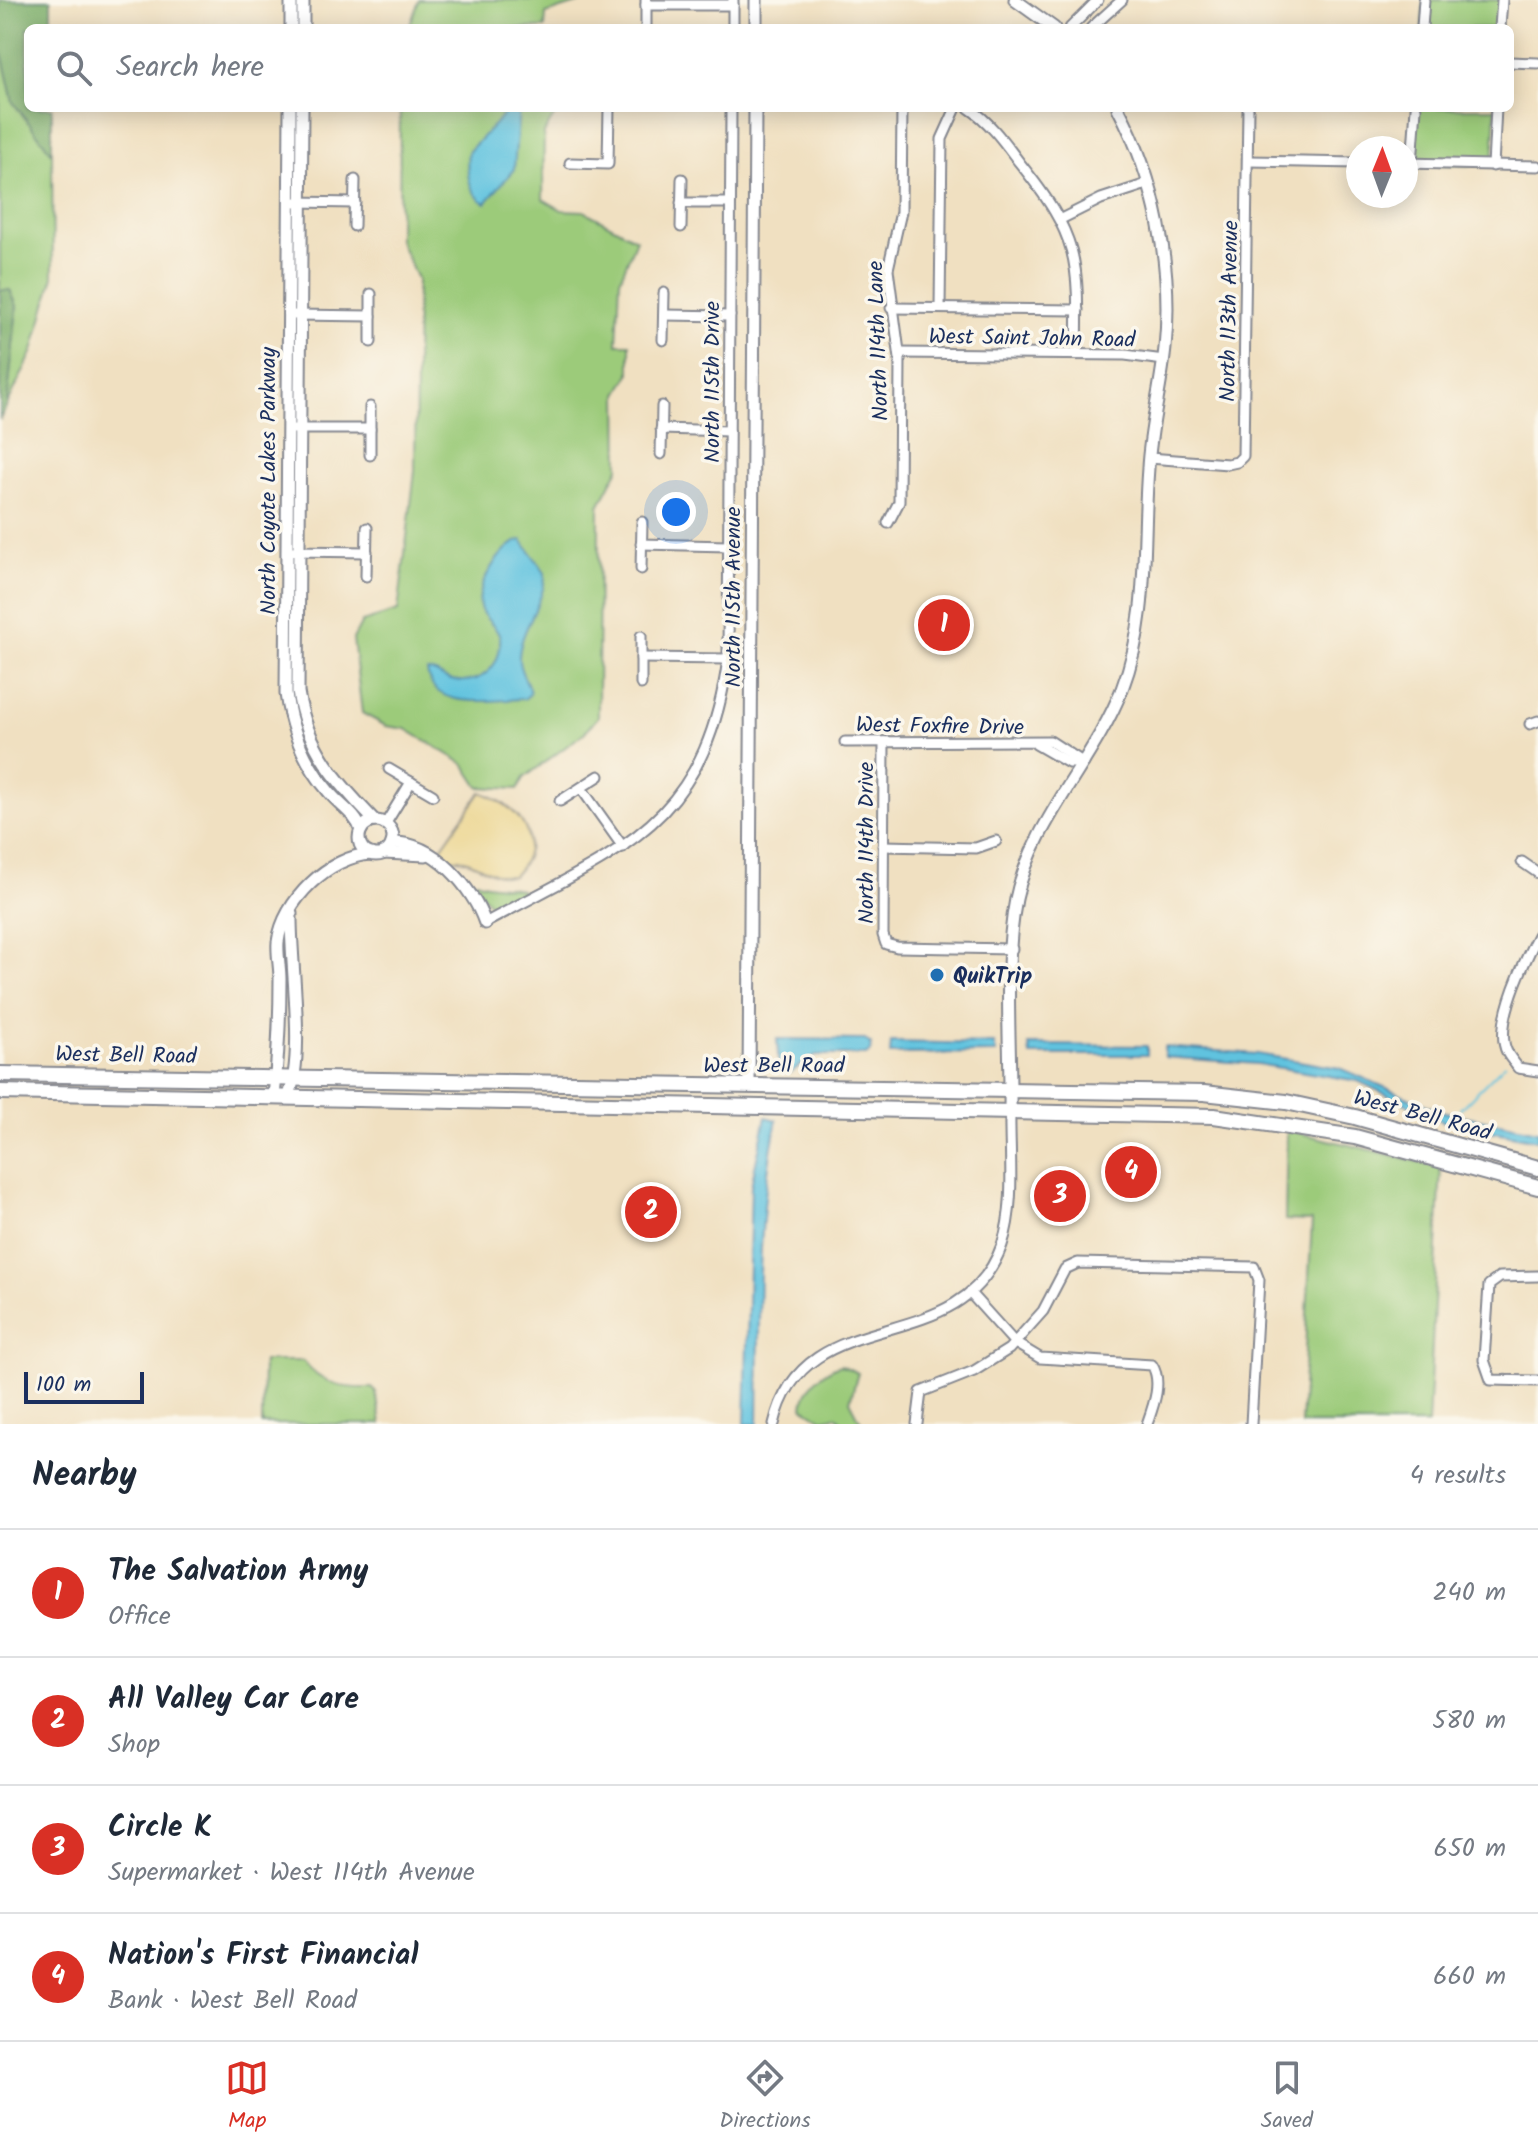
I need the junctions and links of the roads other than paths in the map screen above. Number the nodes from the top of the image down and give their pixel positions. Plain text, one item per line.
1 (291, 0) edge
2 (303, 0) edge
3 (756, 0) edge
4 (1015, 0) edge
5 (1098, 0) edge
6 (1122, 0) edge
7 (1424, 0) edge
8 (1502, 0) edge
9 (646, 2) edge
10 (733, 3) edge
11 (291, 24) edge
12 (303, 24) edge
13 (646, 24) edge
14 (733, 24) edge
15 (756, 24) edge
16 (1048, 24) edge
17 (1074, 24) edge
18 (1095, 24) edge
19 (1422, 24) edge
20 (1500, 24) edge
21 (1514, 62) edge
22 (1538, 63) edge
23 (290, 112) edge
24 (302, 112) edge
25 (609, 112) edge
26 (731, 112) edge
27 (755, 112) edge
28 (902, 112) edge
29 (954, 112) edge
30 (974, 112) edge
31 (1120, 112) edge
32 (1248, 112) edge
33 (1416, 112) edge
34 (1496, 112) edge
35 (1412, 136) edge
36 (1248, 161) junction
37 (570, 163) dead end
38 (1346, 163) edge
39 (1418, 164) edge
40 (1493, 166) junction
41 (1538, 166) edge
42 (682, 179) dead end
43 (355, 180) dead end
44 (1147, 184) junction
45 (295, 202) junction
46 (355, 203) junction
47 (681, 203) junction
48 (730, 203) junction
49 (1061, 219) junction
50 (354, 226) dead end
51 (681, 227) dead end
52 (664, 293) dead end
53 (371, 294) dead end
54 (891, 308) junction
55 (940, 308) junction
56 (1078, 310) junction
57 (294, 315) junction
58 (664, 315) junction
59 (371, 316) junction
60 (730, 316) junction
61 (663, 340) dead end
62 (371, 342) dead end
63 (900, 353) junction
64 (1077, 354) junction
65 (1164, 360) junction
66 (662, 406) dead end
67 (370, 407) dead end
68 (293, 429) junction
69 (370, 429) junction
70 (661, 429) junction
71 (729, 431) junction
72 (661, 454) dead end
73 (370, 455) dead end
74 (1149, 458) junction
75 (642, 522) dead end
76 (888, 523) dead end
77 (367, 528) dead end
78 (641, 544) junction
79 (728, 546) junction
80 (292, 551) junction
81 (367, 552) junction
82 (641, 569) dead end
83 (366, 576) dead end
84 (641, 636) dead end
85 (641, 658) junction
86 (728, 659) junction
87 (641, 684) dead end
88 (845, 742) dead end
89 (884, 742) junction
90 (1084, 763) junction
91 (389, 769) dead end
92 (599, 776) dead end
93 (411, 782) junction
94 (581, 788) junction
95 (433, 795) dead end
96 (560, 801) dead end
97 (380, 822) junction
98 (361, 830) junction
99 (996, 841) dead end
100 (392, 843) junction
101 (360, 844) junction
102 (883, 846) junction
103 (623, 847) junction
104 (377, 853) junction
105 (430, 856) junction
106 (1522, 862) dead end
107 (338, 863) junction
108 (1538, 873) edge
109 (291, 912) junction
110 (485, 923) joint
111 (1538, 935) edge
112 (1012, 949) junction
113 (1538, 1071) edge
114 (0, 1074) edge
115 (276, 1079) junction
116 (293, 1079) junction
117 (493, 1082) junction
118 (612, 1084) junction
119 (749, 1086) junction
120 (1010, 1087) junction
121 (0, 1092) edge
122 (281, 1097) junction
123 (401, 1099) junction
124 (525, 1101) junction
125 (627, 1104) junction
126 (1010, 1111) junction
127 (1538, 1168) edge
128 (1538, 1187) edge
129 (1538, 1276) edge
130 (970, 1293) junction
131 (1015, 1343) junction
132 (1538, 1381) edge
133 (774, 1424) edge
134 (917, 1424) edge
135 (1147, 1424) edge
136 (1251, 1424) edge

1 - 11 street
2 - 12 street
3 - 15 street
4 - 16 street
5 - 17 street
6 - 18 street
7 - 19 street
8 - 20 street
9 - 10 street
9 - 13 street
10 - 14 street
21 - 22 street
23 - 45 street, North Coyote Lakes Parkway
24 - 45 street, North Coyote Lakes Parkway
25 - 37 street
26 - 48 street, North 115th Drive
27 - 119 street, North 115th Avenue
28 - 54 street, North 114th Lane
29 - 55 street
30 - 49 street
31 - 44 street
32 - 36 street, North 113th Avenue
33 - 35 street
34 - 40 street
36 - 38 street
36 - 74 street, North 113th Avenue
39 - 40 street
40 - 41 street
42 - 47 street
43 - 46 street
44 - 49 street
44 - 65 street
45 - 46 street
45 - 57 street, North Coyote Lakes Parkway
46 - 50 street
47 - 48 street
47 - 51 street
48 - 60 street, North 115th Drive
49 - 56 street
52 - 58 street
53 - 59 street
54 - 55 street
54 - 63 street, North 114th Lane
55 - 56 street
56 - 64 street
57 - 59 street
57 - 68 street, North Coyote Lakes Parkway
58 - 60 street
58 - 61 street
59 - 62 street
60 - 71 street, North 115th Drive
63 - 64 street, West Saint John Road
63 - 76 street, North 114th Lane
64 - 65 street, West Saint John Road
65 - 74 street
66 - 70 street
67 - 69 street
68 - 69 street
68 - 80 street, North Coyote Lakes Parkway
69 - 73 street
70 - 71 street
70 - 72 street
71 - 79 street, North 115th Drive
74 - 90 street
75 - 78 street
77 - 81 street
78 - 79 street
78 - 82 street
79 - 86 street, North 115th Drive
80 - 81 street
80 - 97 street, North Coyote Lakes Parkway
80 - 98 street, North Coyote Lakes Parkway
81 - 83 street
84 - 85 street
85 - 86 street
85 - 87 street
86 - 103 street, North 115th Drive
88 - 89 street, West Foxfire Drive
89 - 90 street, West Foxfire Drive
89 - 102 street, North 114th Drive
90 - 112 street
91 - 93 street
92 - 94 street
93 - 95 street
93 - 97 street
94 - 96 street
94 - 103 street
97 - 98 street
97 - 100 street
98 - 101 street
99 - 102 street
100 - 104 street
100 - 105 street
101 - 104 street
101 - 107 street
102 - 112 street, North 114th Drive
103 - 110 street, North 115th Drive
104 - 105 street
104 - 107 street
105 - 110 street
106 - 108 street
107 - 109 street
109 - 115 street
109 - 116 street
111 - 113 street
112 - 120 street
114 - 115 main road, West Bell Road
115 - 116 main road, West Bell Road
115 - 122 street
116 - 117 main road, West Bell Road
116 - 122 street
117 - 118 main road, West Bell Road
117 - 123 main road
118 - 119 main road, West Bell Road
118 - 124 main road
119 - 120 main road, West Bell Road
119 - 125 main road
120 - 126 street
120 - 127 main road, West Bell Road
121 - 122 main road, West Bell Road
122 - 123 main road, West Bell Road
123 - 124 main road, West Bell Road
124 - 125 main road, West Bell Road
125 - 126 main road, West Bell Road
126 - 128 main road, West Bell Road
126 - 130 street
129 - 132 street
130 - 131 street
130 - 133 street
131 - 134 street
131 - 135 street
131 - 136 street

